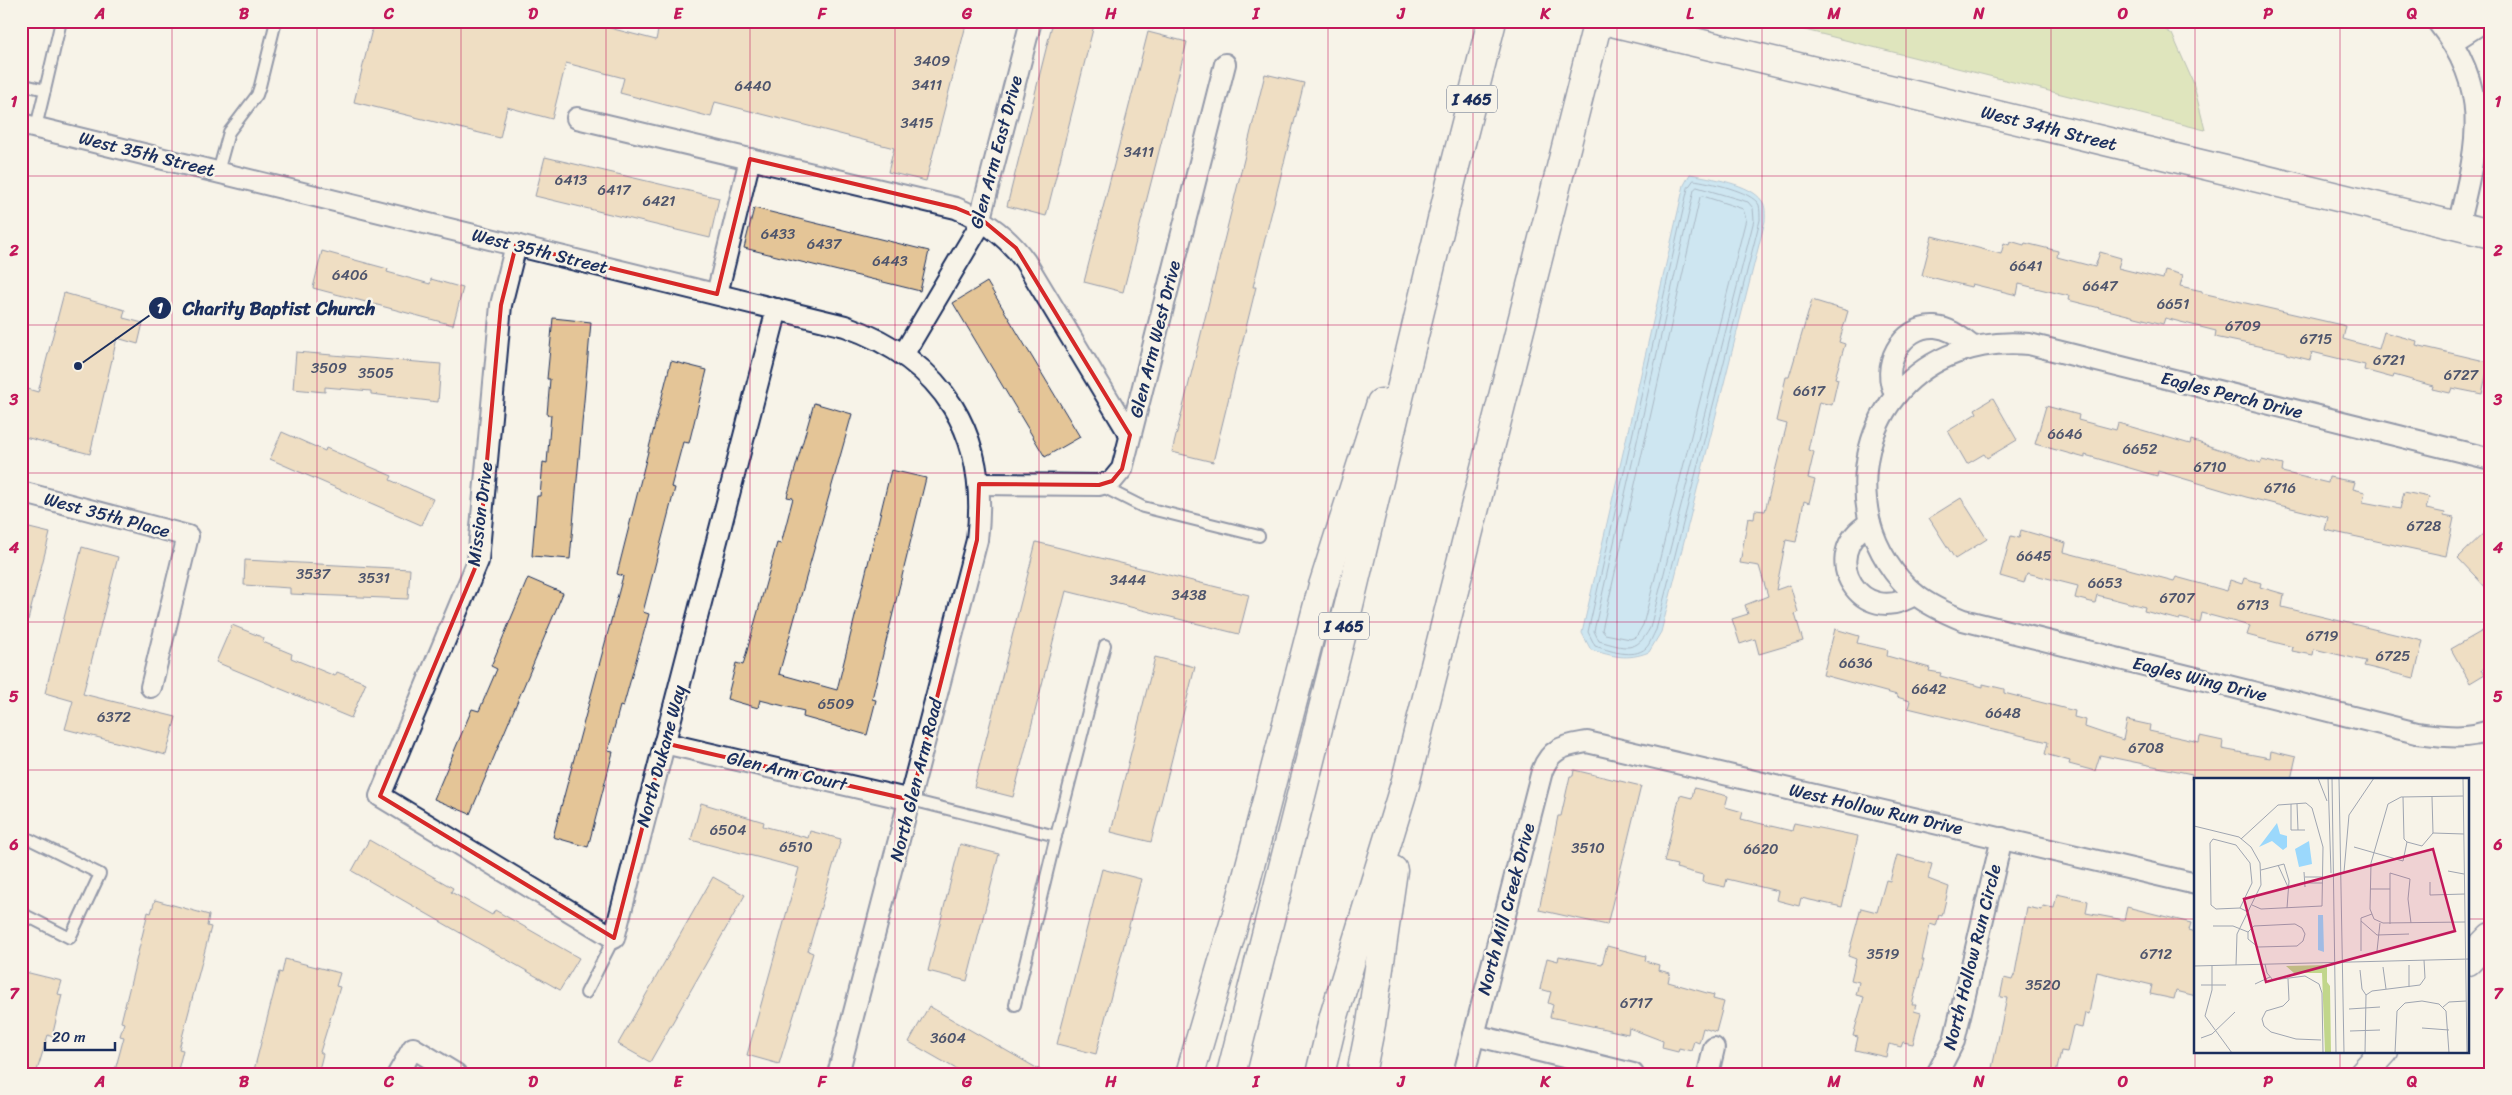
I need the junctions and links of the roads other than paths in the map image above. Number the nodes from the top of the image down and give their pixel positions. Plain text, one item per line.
1 (61, 21) edge
2 (276, 21) edge
3 (1031, 21) edge
4 (1492, 21) edge
5 (1598, 21) edge
6 (1607, 21) edge
7 (2438, 21) edge
8 (2485, 21) edge
9 (2452, 42) junction
10 (1225, 64) dead end
11 (21, 84) edge
12 (45, 90) junction
13 (577, 118) dead end
14 (29, 125) edge
15 (750, 159) junction
16 (218, 172) junction
17 (1452, 178) junction
18 (980, 218) junction
19 (2458, 226) junction
20 (2491, 234) edge
21 (516, 245) junction
22 (717, 294) junction
23 (777, 309) junction
24 (1972, 346) junction
25 (903, 355) junction
26 (1896, 395) junction
27 (1130, 435) junction
28 (1868, 451) joint
29 (2491, 459) edge
30 (979, 484) junction
31 (1099, 485) junction
32 (21, 492) edge
33 (1870, 523) junction
34 (1259, 536) dead end
35 (1915, 594) junction
36 (1105, 645) dead end
37 (151, 687) dead end
38 (2491, 730) edge
39 (664, 743) junction
40 (1558, 750) joint
41 (1405, 784) junction
42 (910, 800) junction
43 (21, 835) edge
44 (1056, 836) junction
45 (2002, 838) junction
46 (2194, 884) edge
47 (21, 914) edge
48 (2491, 937) edge
49 (614, 938) junction
50 (2470, 959) edge
51 (586, 993) dead end
52 (1015, 1005) dead end
53 (1474, 1035) junction
54 (1714, 1048) dead end
55 (2383, 1052) edge
56 (398, 1074) edge
57 (456, 1074) edge
58 (838, 1074) edge
59 (1190, 1074) edge
60 (1231, 1074) edge
61 (1320, 1074) edge
62 (1360, 1074) edge
63 (1464, 1074) edge
64 (1634, 1074) edge
65 (1708, 1074) edge
66 (1937, 1074) edge
67 (2364, 1074) edge

1 - 12 lane
2 - 16 lane
3 - 18 street, Glen Arm East Drive
4 - 17 main road, I 465
5 - 41 main road
6 - 19 main road, West 34th Street
7 - 9 street
8 - 9 street
9 - 19 street
10 - 27 street, Glen Arm West Drive
11 - 12 lane
12 - 14 lane
13 - 15 street
14 - 16 street, West 35th Street
15 - 18 street
15 - 22 street
16 - 21 street, West 35th Street
17 - 59 main road
17 - 60 main road, I 465
18 - 25 street, Glen Arm East Drive
18 - 27 street
19 - 20 main road, West 34th Street
21 - 22 street, West 35th Street
21 - 49 street, Mission Drive
22 - 23 street, West 35th Street
23 - 25 street, West 35th Street
23 - 39 street, North Dukane Way
24 - 26 street, Eagles Perch Drive
24 - 26 street
24 - 29 street, Eagles Perch Drive
25 - 30 street, West 35th Street
26 - 28 street, Eagles Perch Drive
27 - 31 street, Glen Arm West Drive
28 - 33 street, Eagles Wing Drive
30 - 31 street
30 - 42 street, North Glen Arm Road
31 - 34 lane
32 - 37 street, West 35th Place
33 - 35 street, Eagles Wing Drive
33 - 35 street
35 - 38 street, Eagles Wing Drive
36 - 44 lane
39 - 42 street, Glen Arm Court
39 - 49 street, North Dukane Way
40 - 45 street, West Hollow Run Drive
40 - 53 street, North Mill Creek Drive
41 - 61 main road
41 - 62 main road
42 - 44 lane
42 - 58 street, North Glen Arm Road
43 - 47 lane
44 - 52 lane
45 - 46 street, West Hollow Run Drive
45 - 66 street, North Hollow Run Circle
48 - 50 main road
49 - 51 lane
53 - 63 street, North Mill Creek Drive
53 - 64 street
54 - 65 street
55 - 67 main road
56 - 57 street

